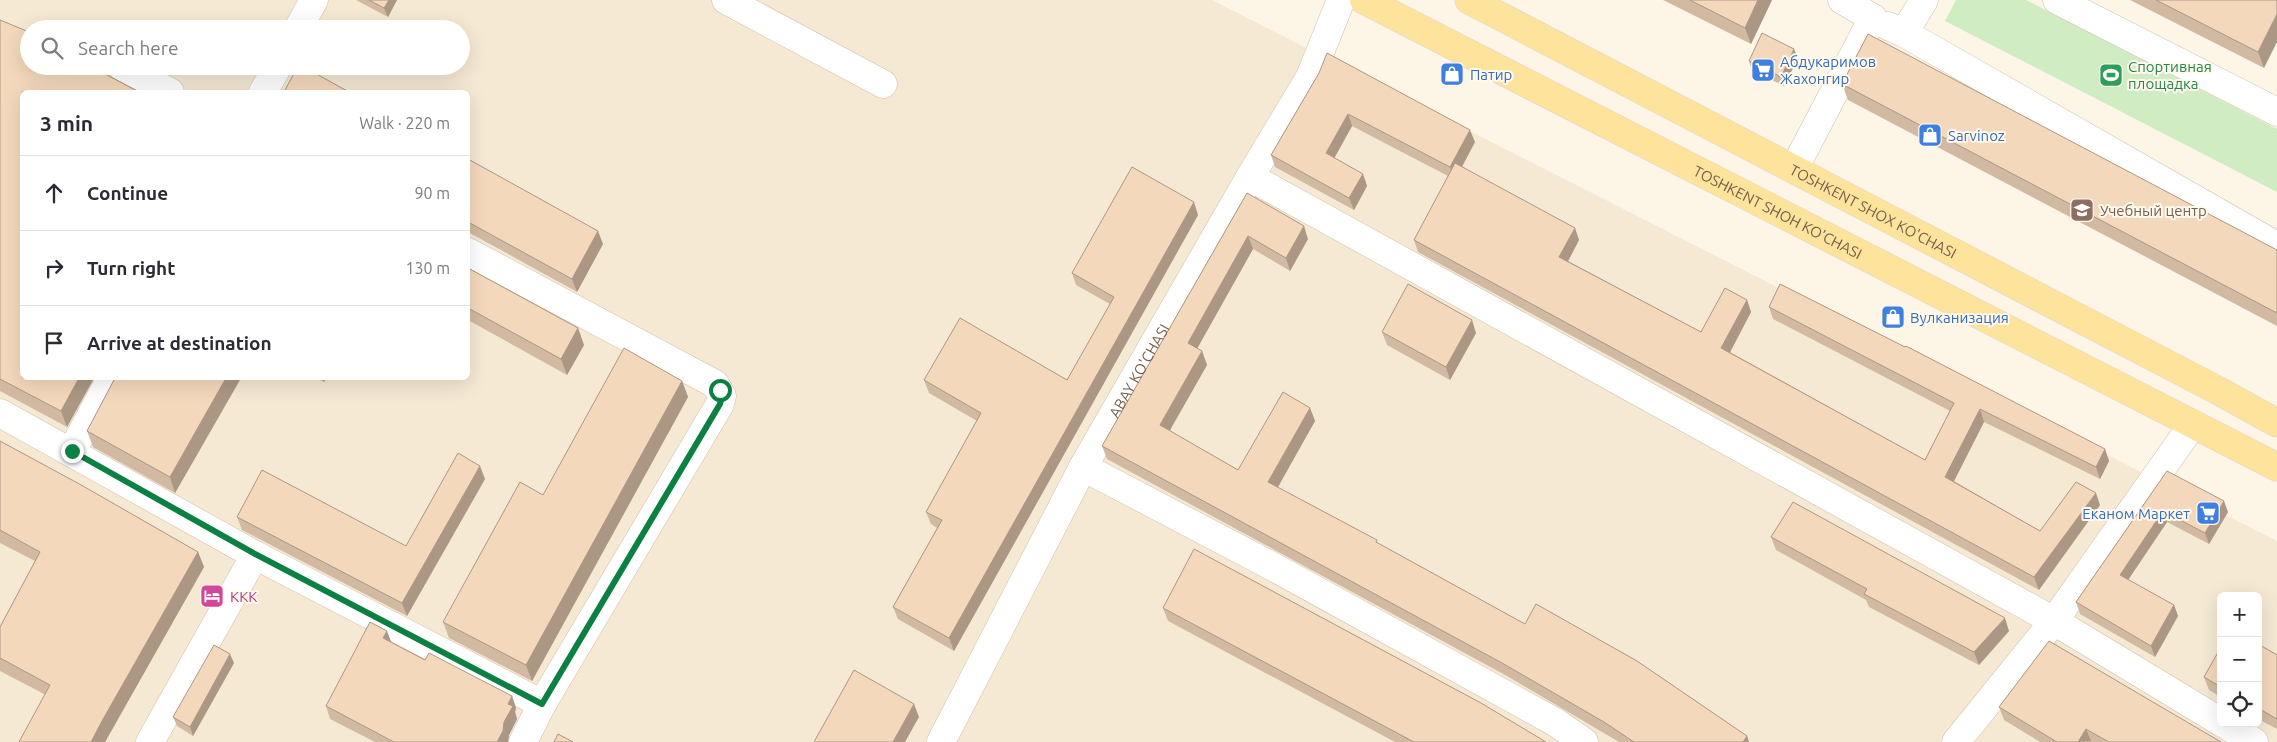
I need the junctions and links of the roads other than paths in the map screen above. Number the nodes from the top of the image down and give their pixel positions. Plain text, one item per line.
1 (314, 0) edge
2 (726, 0) edge
3 (1340, 0) edge
4 (1364, 0) edge
5 (1469, 0) edge
6 (1842, 0) edge
7 (1924, 0) edge
8 (2057, 0) edge
9 (1873, 18) junction
10 (303, 20) edge
11 (1904, 33) junction
12 (138, 75) edge
13 (273, 75) edge
14 (883, 84) dead end
15 (166, 90) edge
16 (264, 90) edge
17 (2277, 112) edge
18 (1794, 169) junction
19 (1250, 177) junction
20 (2277, 246) edge
21 (470, 253) edge
22 (110, 380) edge
23 (0, 413) edge
24 (2277, 423) edge
25 (2193, 424) junction
26 (72, 451) junction
27 (1083, 467) junction
28 (2277, 467) edge
29 (255, 554) junction
30 (2054, 621) junction
31 (542, 704) junction
32 (2217, 719) edge
33 (2230, 727) edge
34 (150, 742) edge
35 (523, 742) edge
36 (941, 742) edge
37 (1584, 742) edge
38 (1956, 742) edge
39 (2254, 742) edge

1 - 10 street
2 - 14 street
3 - 19 street, ABAY KO'CHASI
4 - 25 main road, TOSHKENT SHOH KO'CHASI
5 - 18 main road, TOSHKENT SHOX KO'CHASI
6 - 9 street
7 - 11 street
8 - 17 street
9 - 11 street
9 - 18 street
11 - 20 street
12 - 15 street
13 - 16 street
18 - 24 main road, TOSHKENT SHOX KO'CHASI
19 - 27 street, ABAY KO'CHASI
19 - 30 street
21 - 31 street
22 - 26 street
23 - 26 street
25 - 28 main road
25 - 30 street
26 - 29 street
27 - 36 street, ABAY KO'CHASI
27 - 37 street
29 - 31 street
29 - 34 street
30 - 32 street
30 - 38 street
31 - 35 street
33 - 39 street

